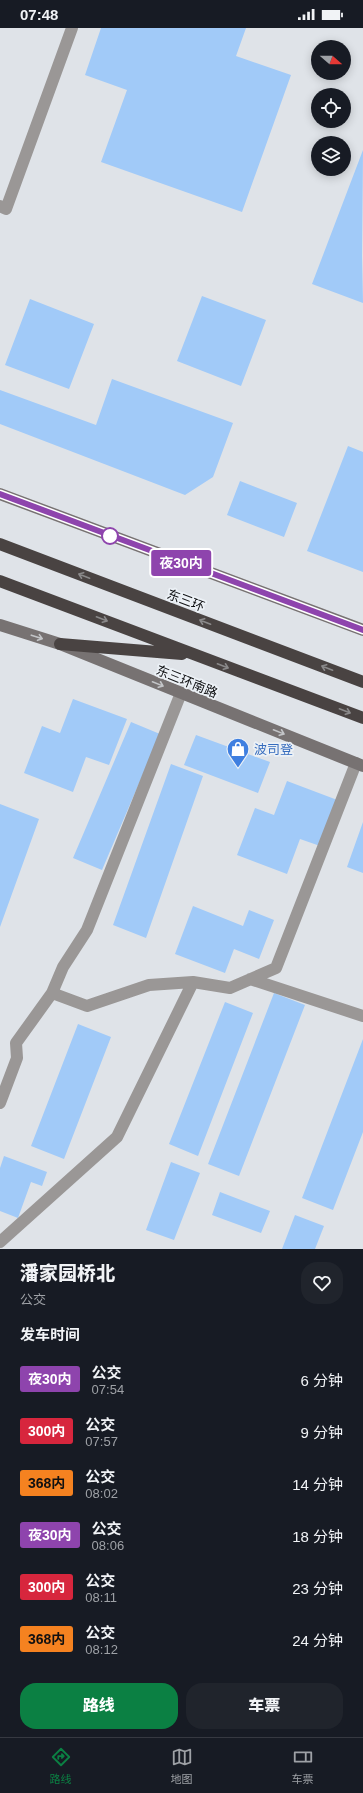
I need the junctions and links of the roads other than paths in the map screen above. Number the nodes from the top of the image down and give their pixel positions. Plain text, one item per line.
1 (72, 28) edge
2 (0, 206) edge
3 (0, 494) edge
4 (0, 544) edge
5 (0, 581) edge
6 (0, 625) edge
7 (363, 630) edge
8 (60, 644) junction
9 (196, 655) junction
10 (363, 682) edge
11 (181, 693) junction
12 (363, 718) edge
13 (359, 765) edge
14 (250, 979) junction
15 (193, 982) junction
16 (52, 993) junction
17 (363, 1016) edge
18 (0, 1103) edge
19 (0, 1242) edge

1 - 2 street
3 - 7 street
10 -> 4 highway, 东三环
5 -> 9 highway
6 -> 8 street, 东三环南路
8 - 9 highway
8 -> 11 street, 东三环南路
9 -> 12 highway
11 -> 13 street, 东三环南路
11 - 16 street
13 - 14 street
14 - 15 street
14 - 17 street
15 - 16 street
15 - 19 street
16 - 18 street

